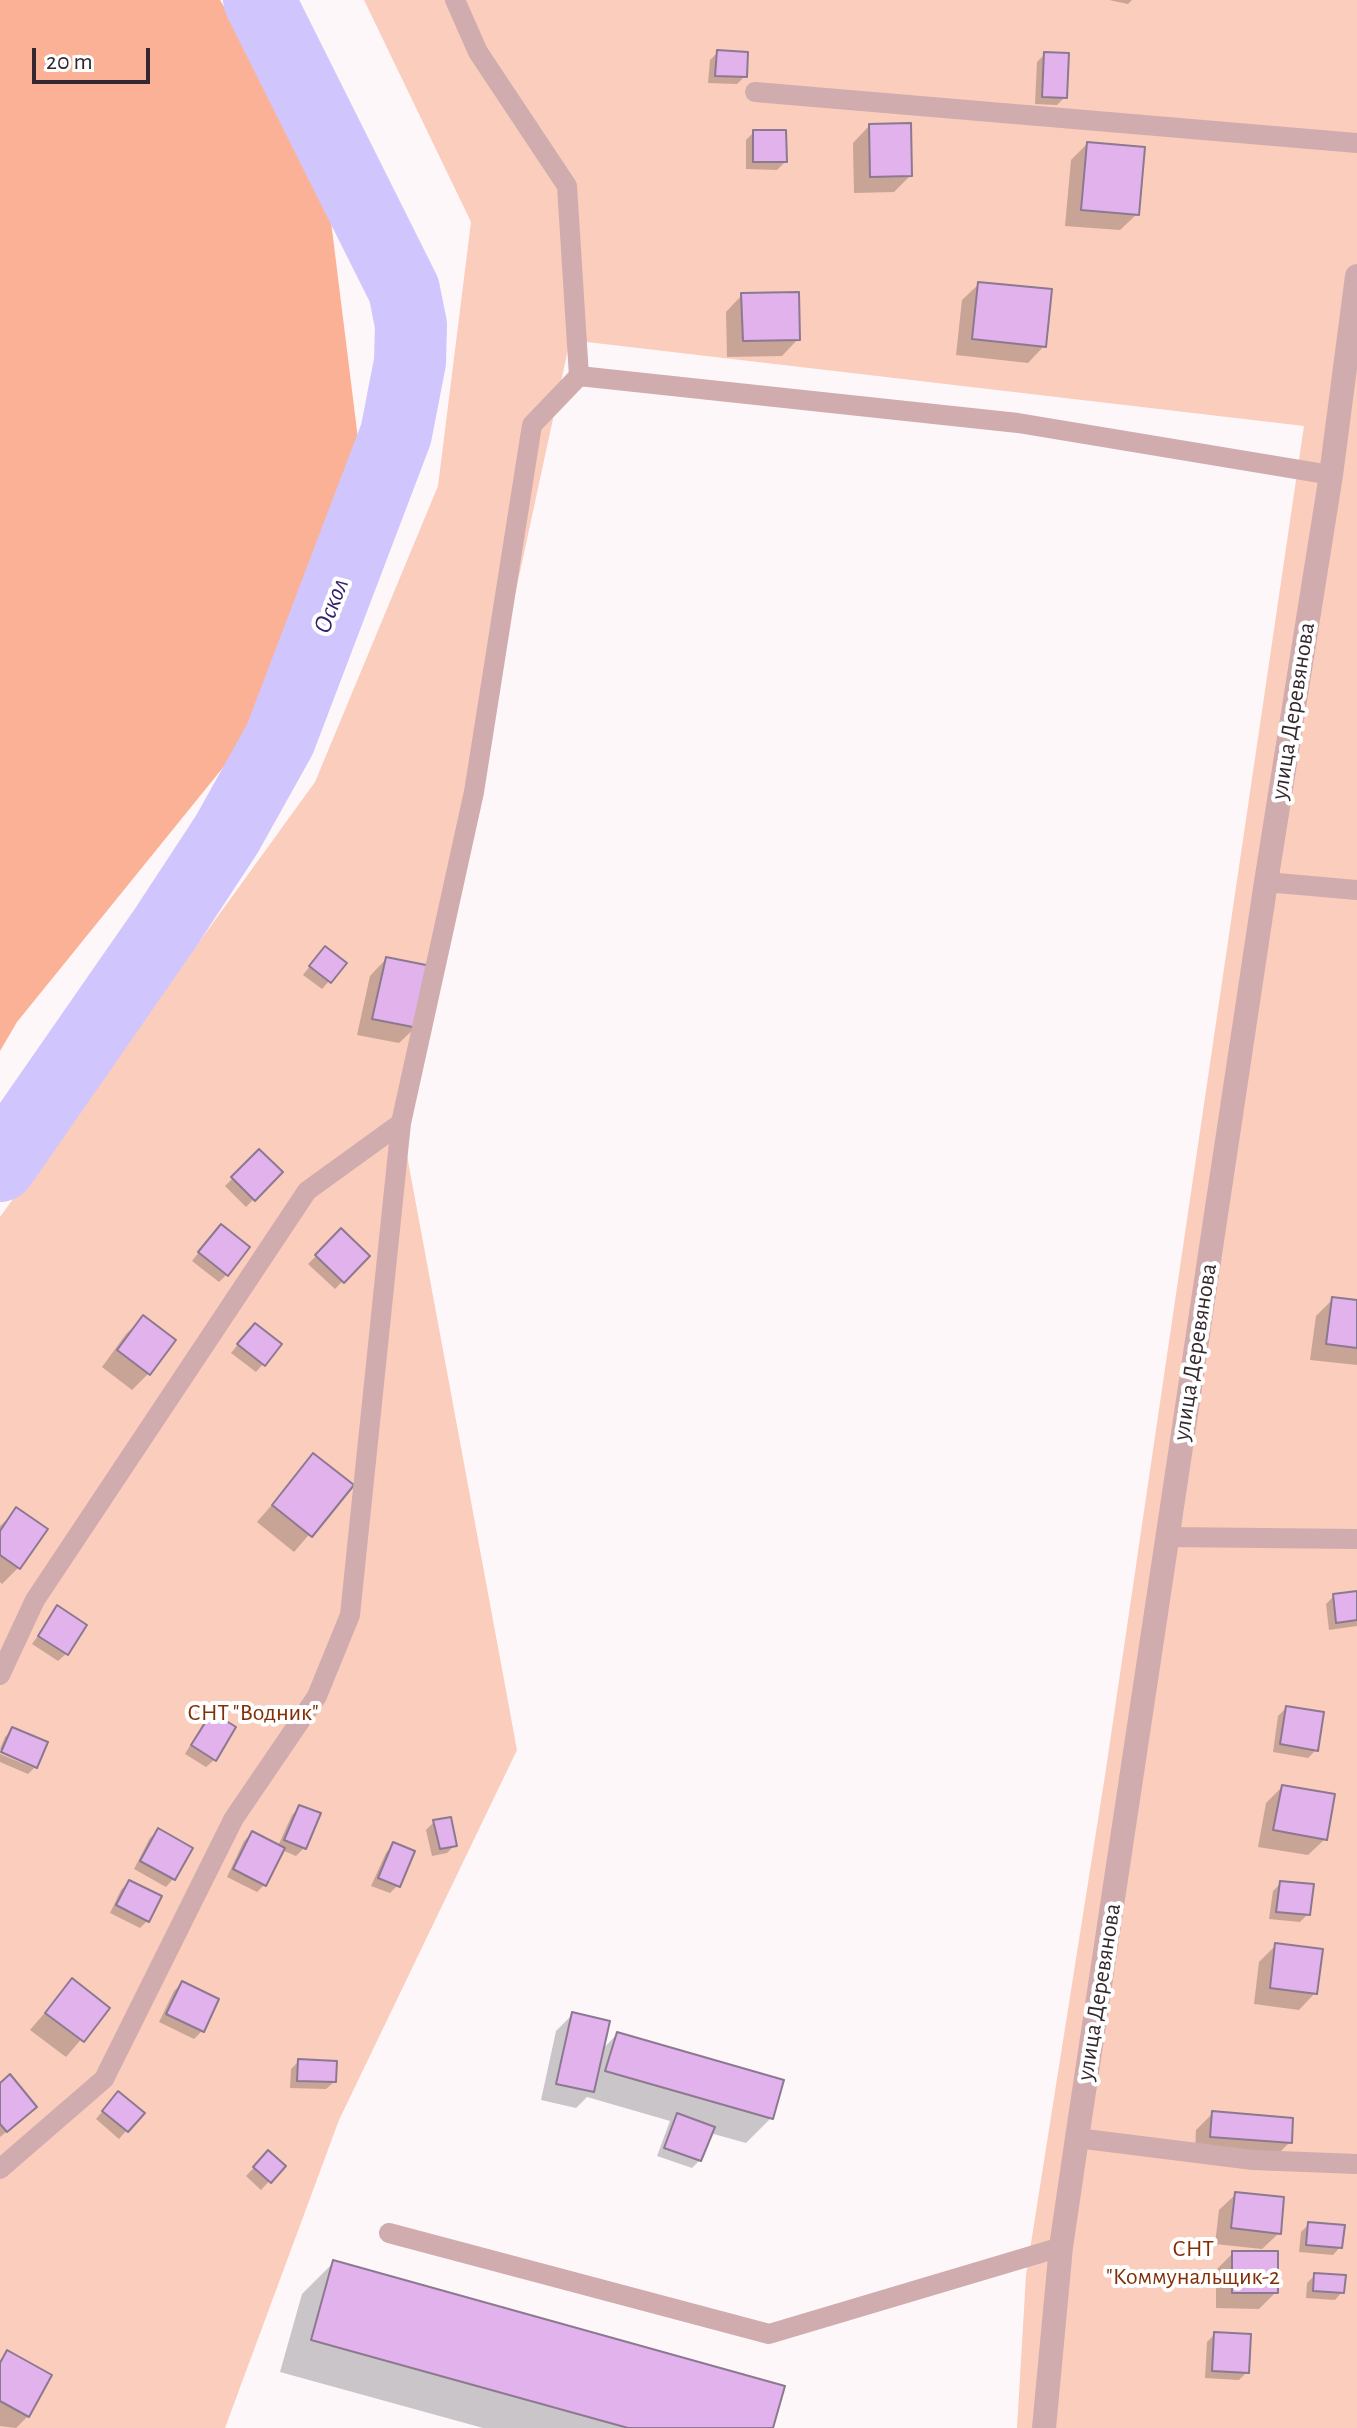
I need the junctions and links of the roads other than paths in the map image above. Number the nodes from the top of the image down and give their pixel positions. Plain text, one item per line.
1 (455, 0) edge
2 (755, 92) dead end
3 (1357, 143) edge
4 (1357, 276) edge
5 (579, 376) junction
6 (1331, 475) junction
7 (1266, 882) junction
8 (1357, 890) edge
9 (401, 1123) junction
10 (1167, 1537) junction
11 (1357, 1539) edge
12 (0, 1675) edge
13 (1077, 2138) junction
14 (1357, 2164) edge
15 (0, 2169) edge
16 (389, 2233) dead end
17 (1061, 2247) junction
18 (1044, 2428) edge

1 - 5 lane
2 - 3 lane
4 - 6 street, улица Деревянова
5 - 6 lane
5 - 9 lane
6 - 7 street, улица Деревянова
7 - 8 lane
7 - 10 street, улица Деревянова
9 - 12 lane
9 - 15 lane
10 - 11 lane
10 - 13 street, улица Деревянова
13 - 14 lane
13 - 17 street, улица Деревянова
16 - 17 lane
17 - 18 street, улица Деревянова

